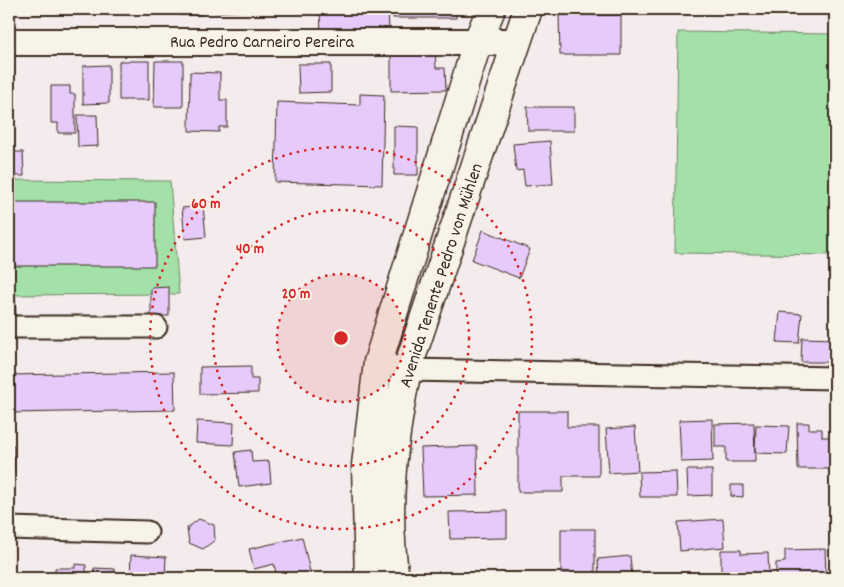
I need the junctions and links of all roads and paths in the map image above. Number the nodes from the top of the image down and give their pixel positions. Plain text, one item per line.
1 (491, 9) edge
2 (528, 9) edge
3 (478, 41) junction
4 (9, 42) edge
5 (516, 42) junction
6 (156, 327) dead end
7 (9, 328) edge
8 (378, 362) junction
9 (407, 370) junction
10 (835, 378) edge
11 (9, 528) edge
12 (147, 532) dead end
13 (369, 578) edge
14 (395, 578) edge

1 - 3 main road, Avenida Tenente Pedro von Mühlen
2 - 5 main road, Avenida Tenente Pedro von Mühlen
3 - 4 street, Rua Pedro Carneiro Pereira
3 - 5 street, Rua Pedro Carneiro Pereira
3 - 8 main road, Avenida Tenente Pedro von Mühlen
5 - 9 main road, Avenida Tenente Pedro von Mühlen
6 - 7 street
8 - 9 street
8 - 13 main road, Avenida Tenente Pedro von Mühlen
9 - 10 street
9 - 14 main road, Avenida Tenente Pedro von Mühlen
11 - 12 street

